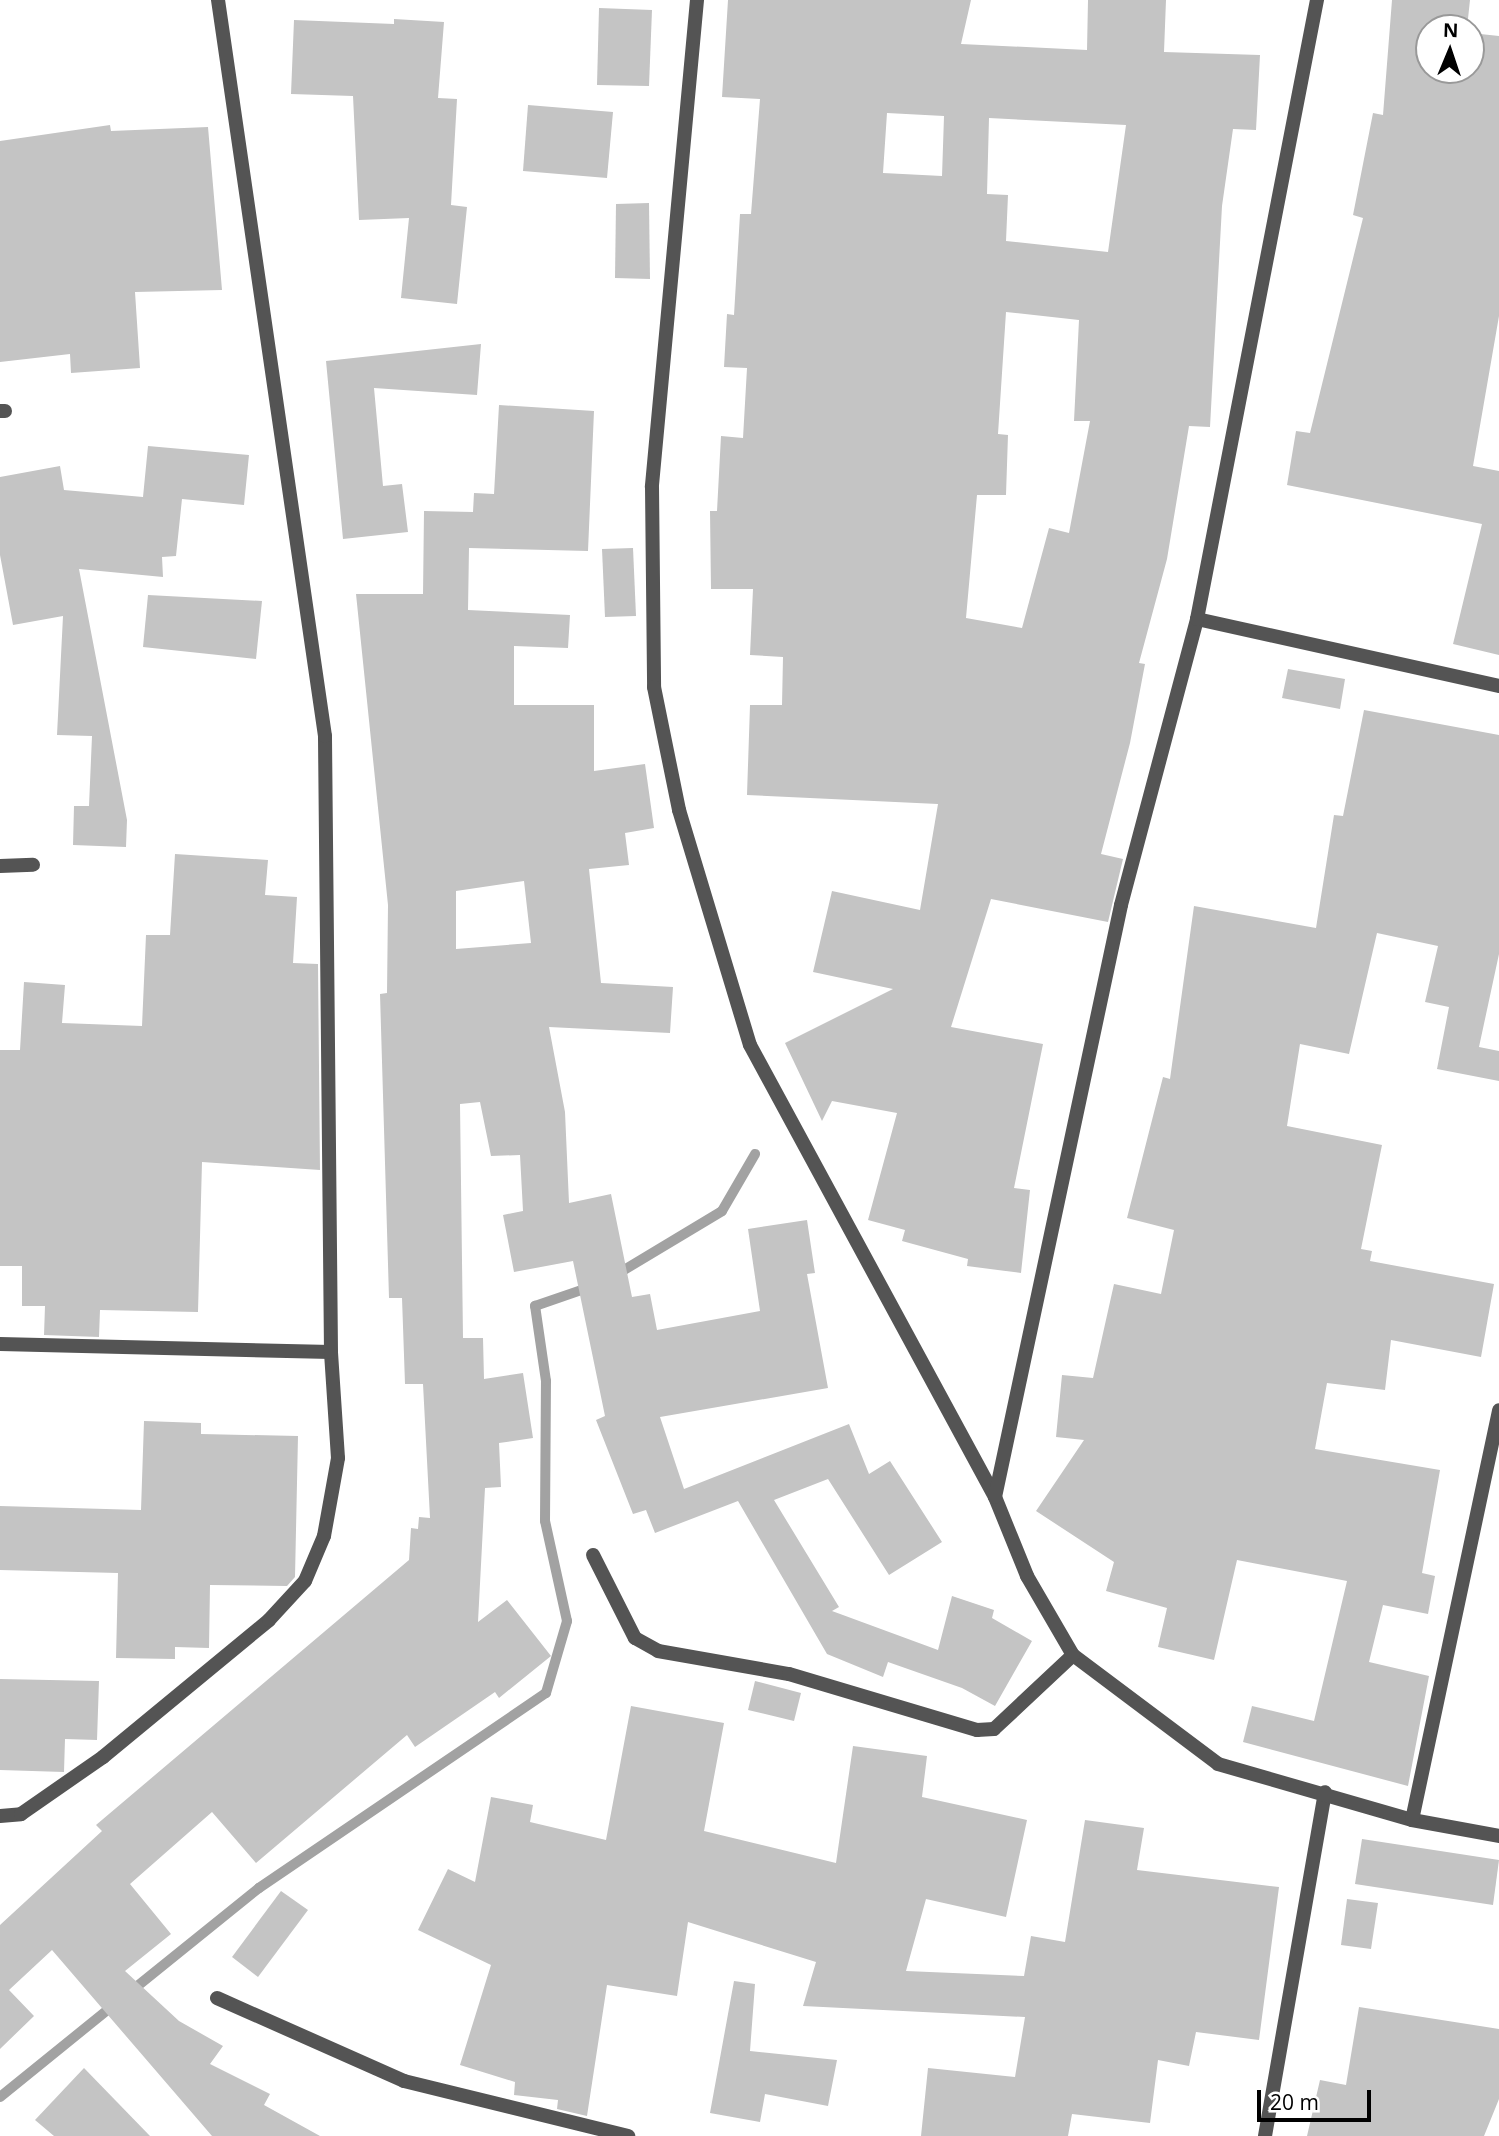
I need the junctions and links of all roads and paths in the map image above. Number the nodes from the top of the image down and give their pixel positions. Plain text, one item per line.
1 (218, 0) edge
2 (697, 0) edge
3 (1317, 0) edge
4 (1197, 619) junction
5 (1499, 686) edge
6 (33, 865) dead end
7 (0, 866) edge
8 (0, 1344) edge
9 (331, 1352) junction
10 (1499, 1410) edge
11 (995, 1497) junction
12 (593, 1555) dead end
13 (1073, 1655) junction
14 (1325, 1792) junction
15 (0, 1816) edge
16 (1412, 1820) junction
17 (1499, 1836) edge
18 (216, 1998) dead end
19 (628, 2136) edge
20 (1265, 2136) edge

1 - 9 street
2 - 11 street
3 - 4 street
4 - 5 street
4 - 11 street
6 - 7 street
8 - 9 street
9 - 15 street
10 - 16 street
11 - 13 street
12 - 13 street
13 - 14 street
14 - 16 street
14 - 20 street
16 - 17 street
18 - 19 street

